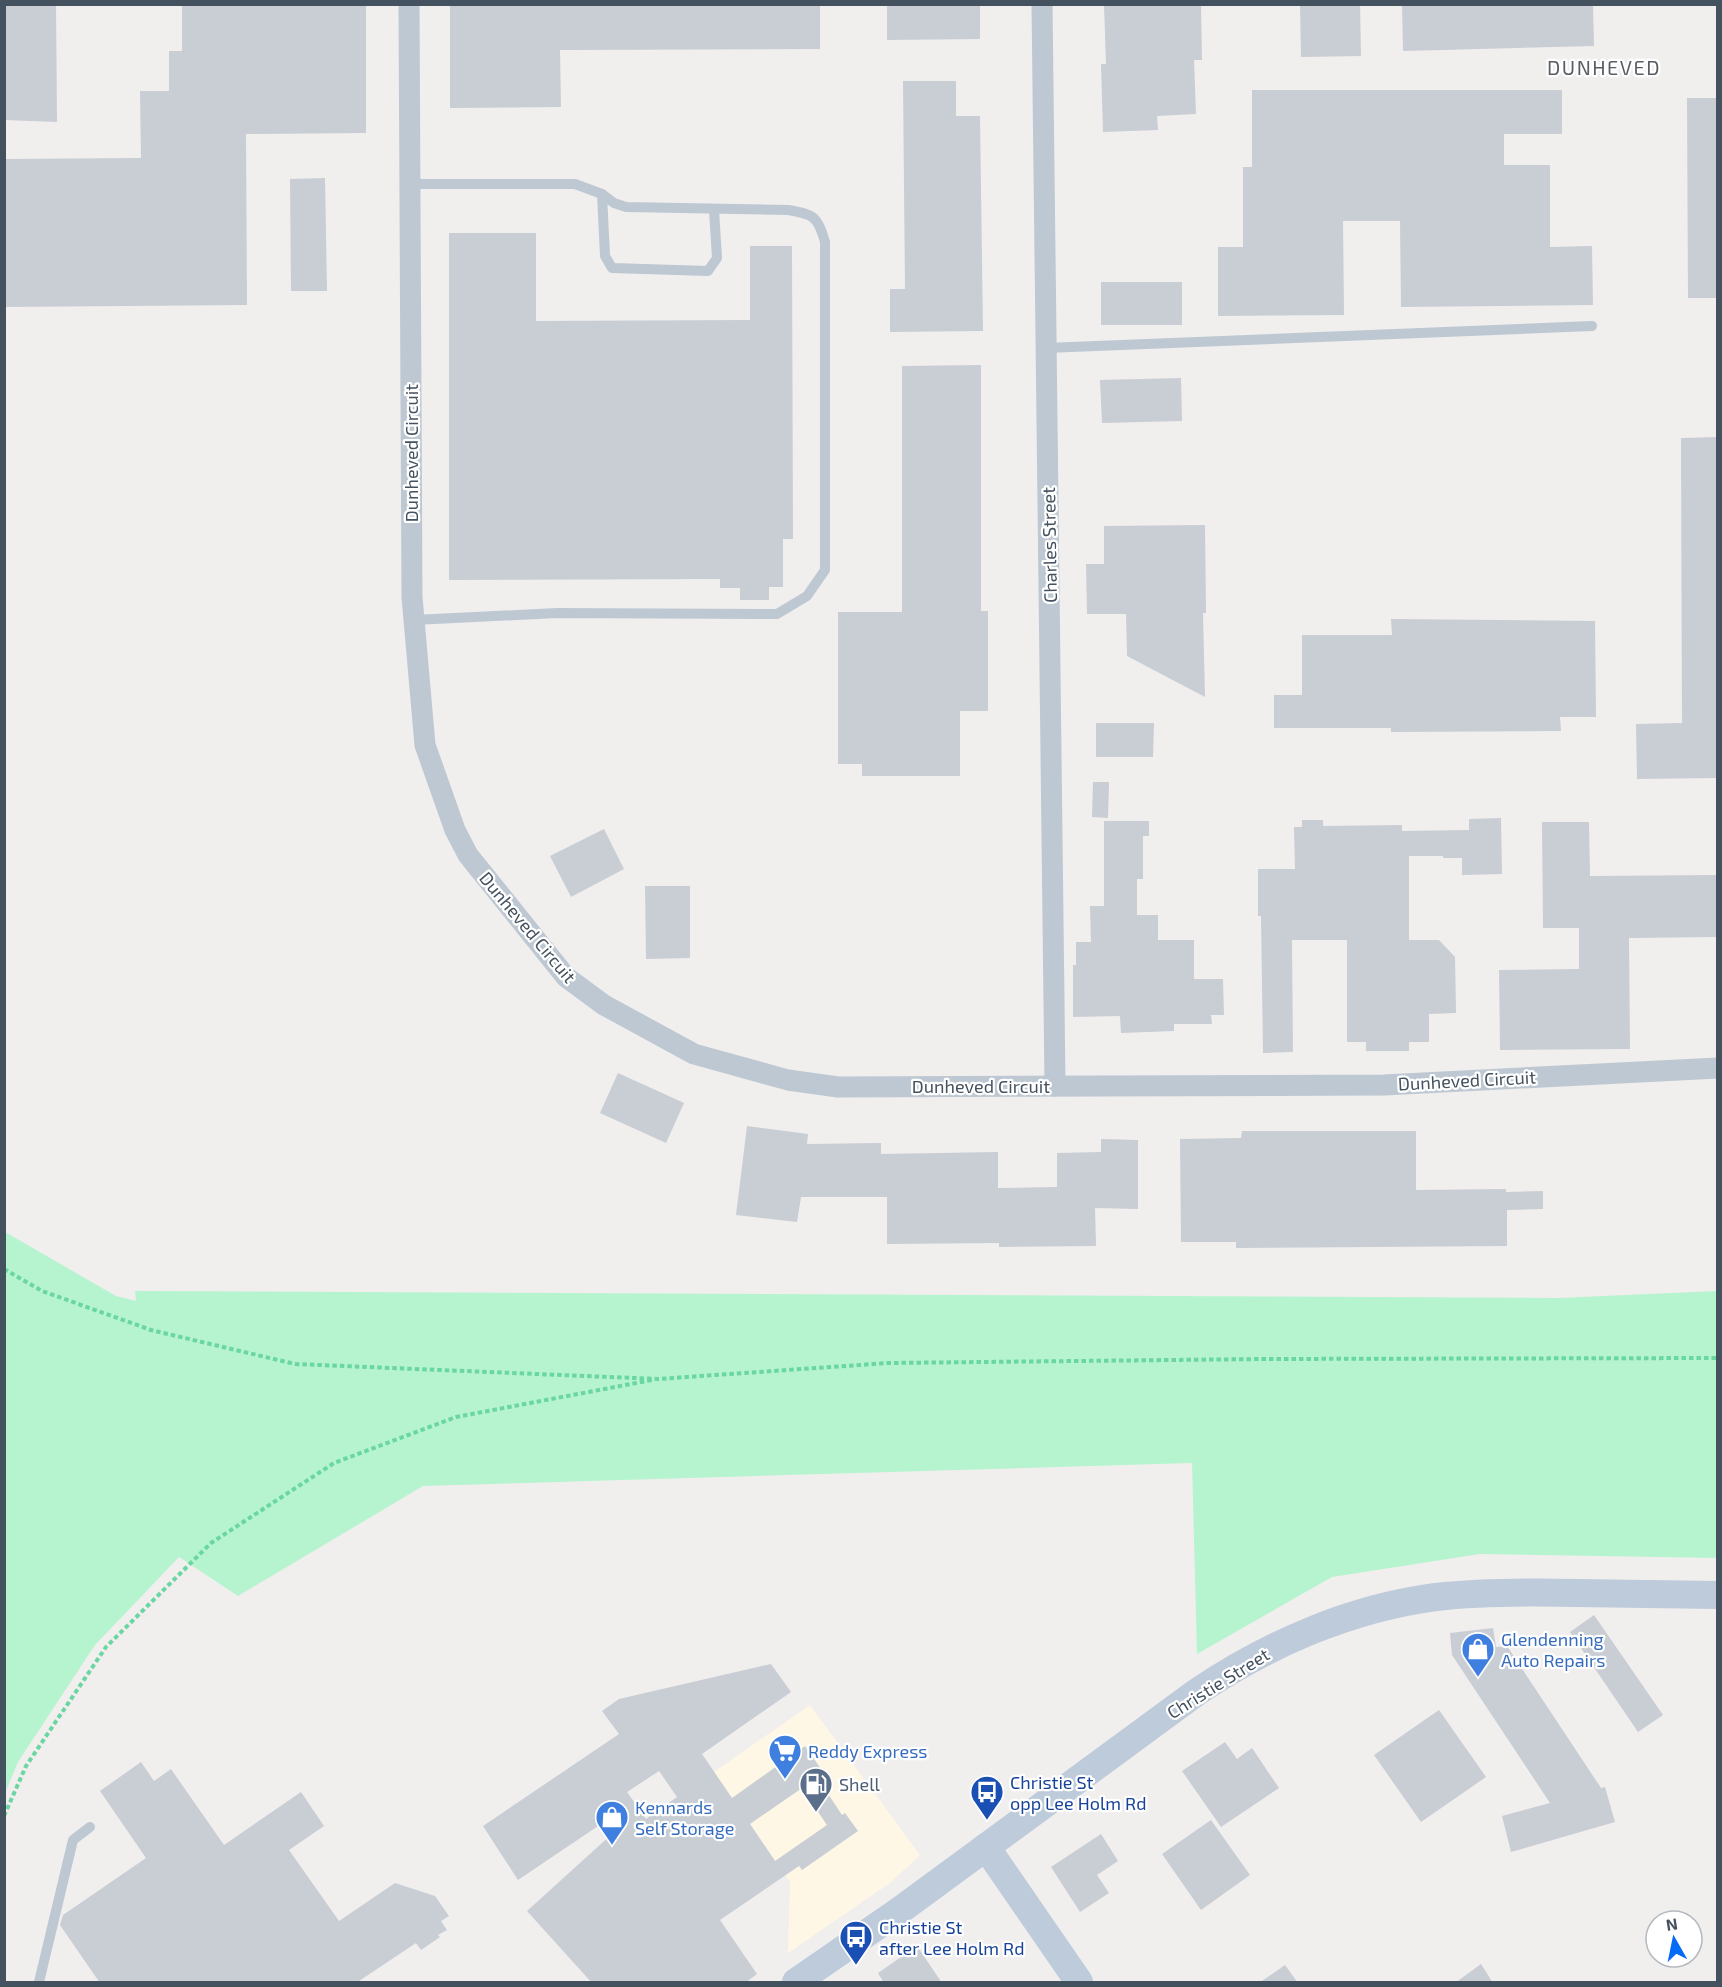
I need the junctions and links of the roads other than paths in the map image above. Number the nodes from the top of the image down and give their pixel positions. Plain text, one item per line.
1 (408, 4) edge
2 (1042, 4) edge
3 (410, 184) junction
4 (602, 194) junction
5 (714, 210) junction
6 (1592, 326) dead end
7 (1046, 348) junction
8 (414, 620) junction
9 (1718, 1068) edge
10 (1055, 1086) junction
11 (1718, 1595) edge
12 (90, 1827) dead end
13 (986, 1847) junction
14 (39, 1983) edge
15 (796, 1983) edge
16 (1079, 1983) edge

1 - 3 street, Dunheved Circuit
2 - 7 street, Charles Street
3 - 4 lane
3 - 8 street, Dunheved Circuit
4 - 5 lane
4 - 5 lane
5 - 8 lane
6 - 7 lane
7 - 10 street, Charles Street
8 - 10 street, Dunheved Circuit
9 - 10 street, Dunheved Circuit
11 - 13 main road, Christie Street
12 - 14 lane
13 - 15 main road, Christie Street
13 - 16 main road

